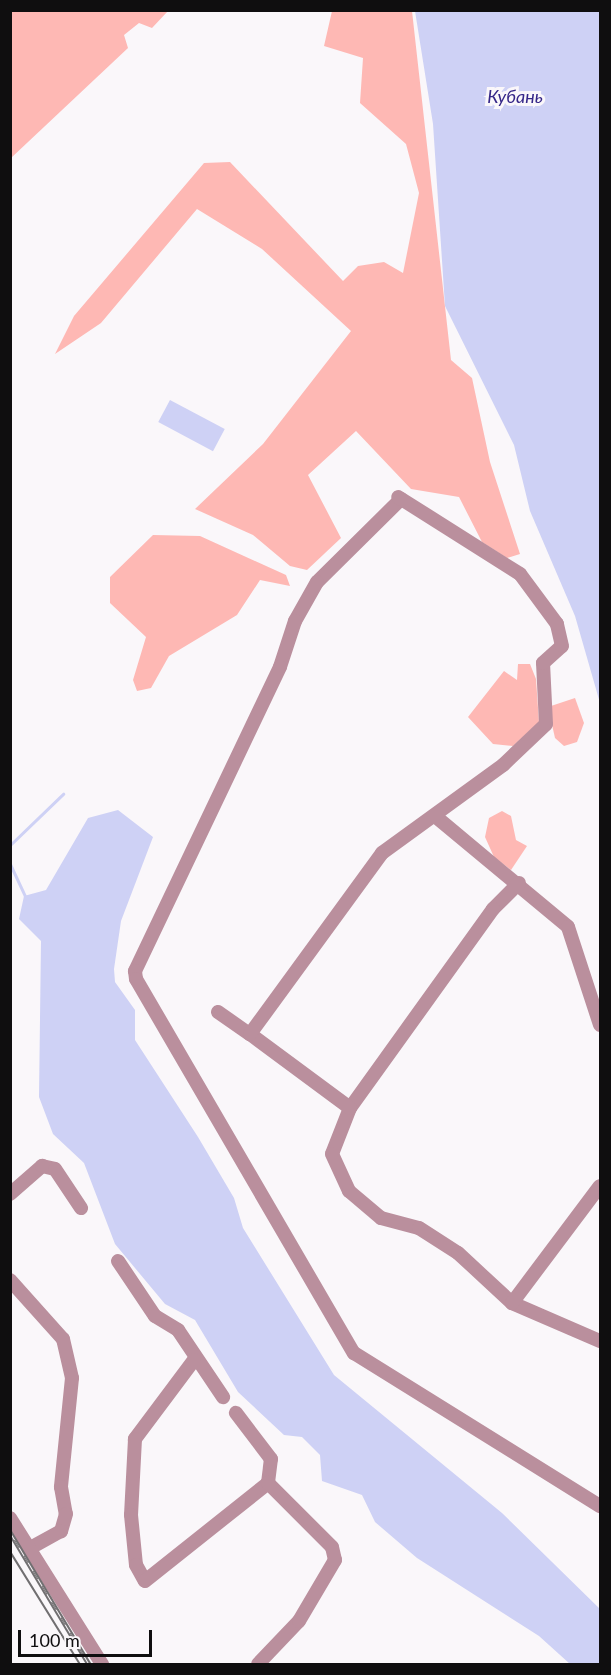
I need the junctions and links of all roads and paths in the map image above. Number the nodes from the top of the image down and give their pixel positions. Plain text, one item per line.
1 (435, 816) junction
2 (519, 883) junction
3 (218, 1012) dead end
4 (600, 1025) edge
5 (250, 1034) junction
6 (350, 1108) junction
7 (600, 1186) edge
8 (10, 1194) edge
9 (81, 1208) dead end
10 (118, 1260) dead end
11 (10, 1280) edge
12 (512, 1303) junction
13 (600, 1341) edge
14 (194, 1360) junction
15 (223, 1397) dead end
16 (236, 1413) dead end
17 (268, 1483) junction
18 (600, 1506) edge
19 (10, 1518) edge
20 (29, 1549) junction
21 (102, 1665) edge
22 (258, 1665) edge

1 - 2 street
1 - 5 street
1 - 18 street
2 - 4 street
2 - 6 street
3 - 5 street
5 - 6 street
6 - 12 street
7 - 12 street
8 - 9 street
10 - 14 street
11 - 20 street
12 - 13 street
14 - 15 street
14 - 17 street
16 - 17 street
17 - 22 street
19 - 20 street
20 - 21 street

